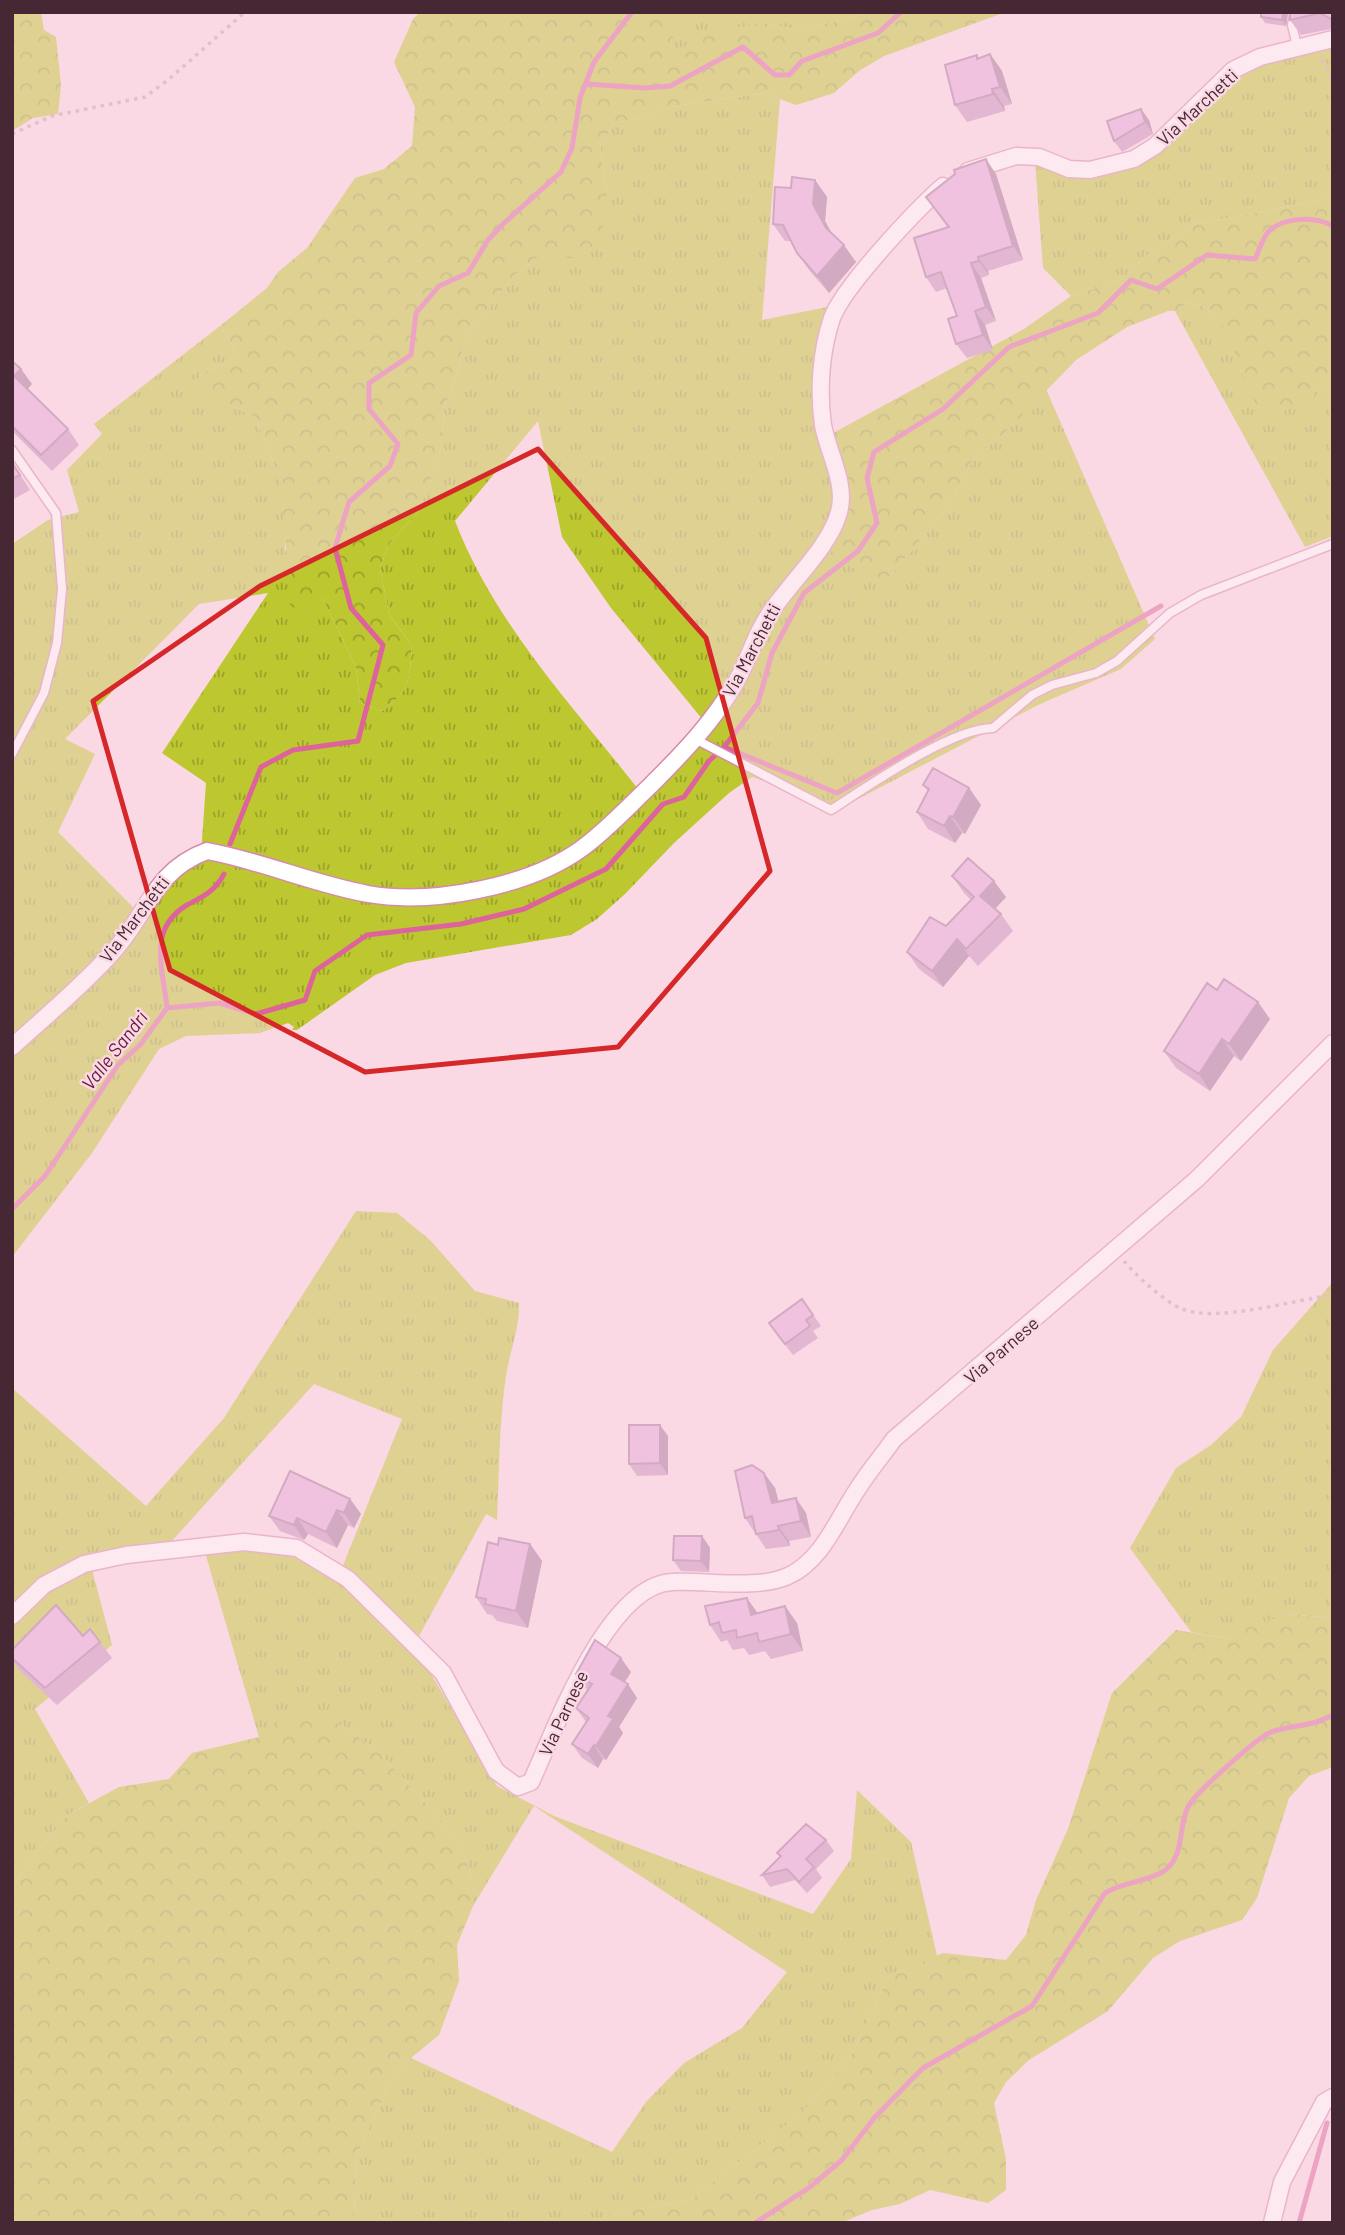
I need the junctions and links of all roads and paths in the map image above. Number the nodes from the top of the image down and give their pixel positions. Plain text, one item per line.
1 (245, 12) edge
2 (1295, 12) edge
3 (1333, 39) edge
4 (1303, 46) junction
5 (1333, 79) edge
6 (12, 134) edge
7 (12, 450) edge
8 (1333, 544) edge
9 (697, 740) junction
10 (12, 754) edge
11 (1333, 1043) edge
12 (12, 1047) edge
13 (1116, 1251) junction
14 (1333, 1295) edge
15 (12, 1616) edge
16 (1333, 2097) edge
17 (1272, 2223) edge

1 - 6 path
2 - 4 lane
3 - 4 street, Via Marchetti
4 - 5 path
4 - 9 street, Via Marchetti
7 - 10 lane
8 - 9 lane
9 - 12 street, Via Marchetti
11 - 13 street, Via Parnese
13 - 14 path
13 - 15 street, Via Parnese
16 - 17 street

